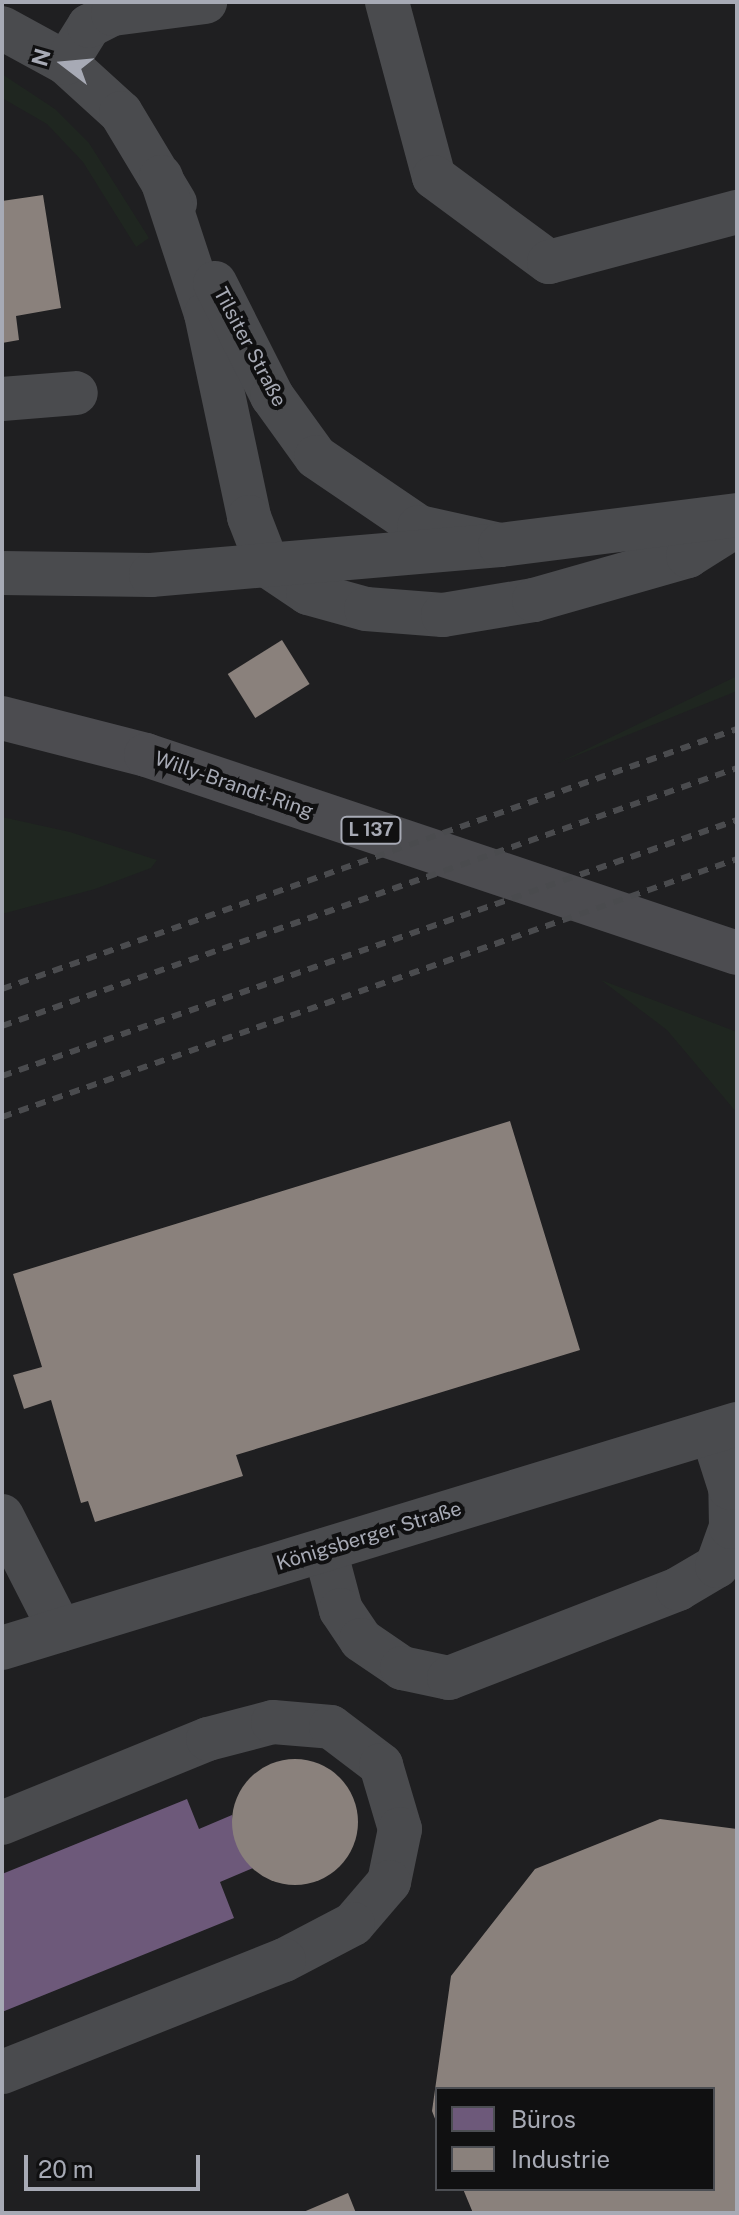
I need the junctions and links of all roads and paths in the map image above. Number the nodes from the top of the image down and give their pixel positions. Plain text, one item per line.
1 (205, 2) edge
2 (387, 2) edge
3 (2, 28) edge
4 (66, 63) junction
5 (161, 177) junction
6 (737, 212) edge
7 (76, 393) dead end
8 (2, 399) edge
9 (737, 515) edge
10 (737, 525) edge
11 (500, 545) junction
12 (268, 566) junction
13 (2, 573) edge
14 (2, 718) edge
15 (737, 953) edge
16 (725, 1428) edge
17 (2, 1516) edge
18 (325, 1550) junction
19 (60, 1630) junction
20 (2, 1648) edge
21 (2, 1823) edge
22 (2, 2072) edge

1 - 4 street
2 - 6 street
3 - 4 street, Tilsiter Straße
4 - 5 street, Tilsiter Straße
5 - 11 street, Tilsiter Straße
5 - 12 street, Tilsiter Straße
7 - 8 street
9 - 11 street, Tilsiter Straße
10 - 12 street
11 - 12 street, Tilsiter Straße
12 - 13 street, Tilsiter Straße
14 - 15 main road, Willy-Brandt-Ring / L 137
16 - 18 street, Königsberger Straße
16 - 18 street
17 - 19 street
18 - 19 street, Königsberger Straße
19 - 20 street, Königsberger Straße
21 - 22 street

